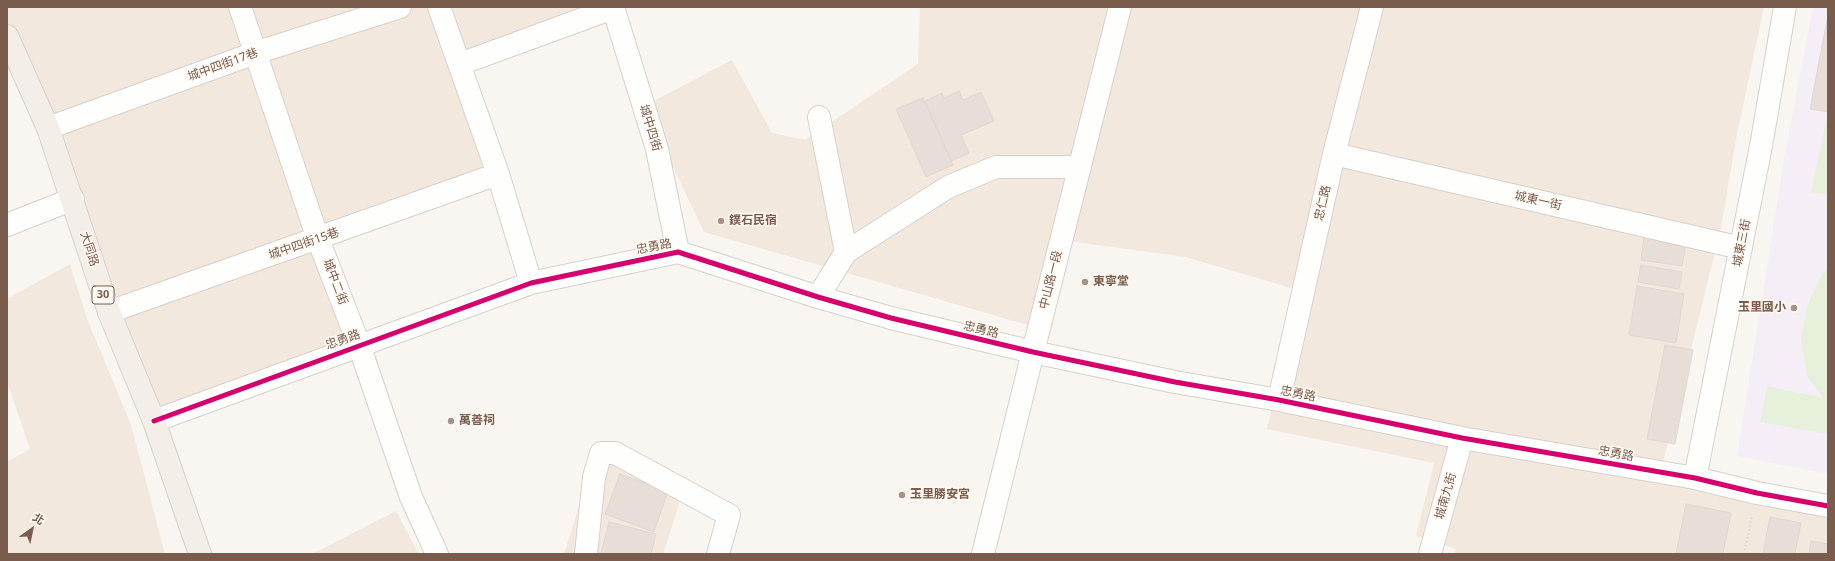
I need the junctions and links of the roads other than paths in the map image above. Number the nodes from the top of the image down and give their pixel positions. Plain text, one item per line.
1 (240, 7) edge
2 (400, 7) edge
3 (439, 7) edge
4 (1120, 7) edge
5 (1372, 7) edge
6 (1785, 7) edge
7 (613, 8) edge
8 (7, 36) edge
9 (256, 53) junction
10 (460, 64) junction
11 (819, 117) dead end
12 (48, 128) junction
13 (1334, 154) junction
14 (1080, 167) junction
15 (498, 174) junction
16 (73, 199) junction
17 (7, 225) edge
18 (318, 239) junction
19 (1741, 248) junction
20 (678, 252) junction
21 (846, 252) junction
22 (531, 283) junction
23 (818, 298) junction
24 (109, 312) junction
25 (359, 345) junction
26 (1032, 352) junction
27 (1279, 400) junction
28 (154, 421) junction
29 (1462, 438) junction
30 (1695, 478) junction
31 (1828, 506) edge
32 (200, 554) edge
33 (437, 554) edge
34 (586, 554) edge
35 (718, 554) edge
36 (983, 554) edge
37 (1430, 554) edge

1 - 9 street, 城中二街
2 - 9 street, 城中四街17巷
3 - 10 street
4 - 14 street, 中山路一段
5 - 13 street, 忠仁路
6 - 19 street, 城東三街
7 - 10 street
7 - 20 street, 城中四街
8 - 12 main road, 大同路 / 30
9 - 12 street, 城中四街17巷
9 - 18 street, 城中二街
10 - 15 street
11 - 21 street
12 - 16 main road, 大同路 / 30
13 - 19 street, 城東一街
13 - 27 street, 忠仁路
14 - 21 street
14 - 26 street, 中山路一段
15 - 18 street, 城中四街15巷
15 - 22 street
16 - 17 street
16 - 24 main road, 大同路 / 30
18 - 24 street, 城中四街15巷
18 - 25 street, 城中二街
19 - 30 street, 城東三街
20 - 22 street, 忠勇路
20 - 23 street, 忠勇路
21 - 23 street
22 - 25 street, 忠勇路
23 - 26 street, 忠勇路
24 - 28 main road, 大同路 / 30
25 - 28 street, 忠勇路
25 - 33 street, 城中二街
26 - 27 street, 忠勇路
26 - 36 street, 中山路一段
27 - 29 street, 忠勇路
28 - 32 main road, 大同路 / 30
29 - 30 street, 忠勇路
29 - 37 street, 城南九街
30 - 31 street, 忠勇路
34 - 35 street

